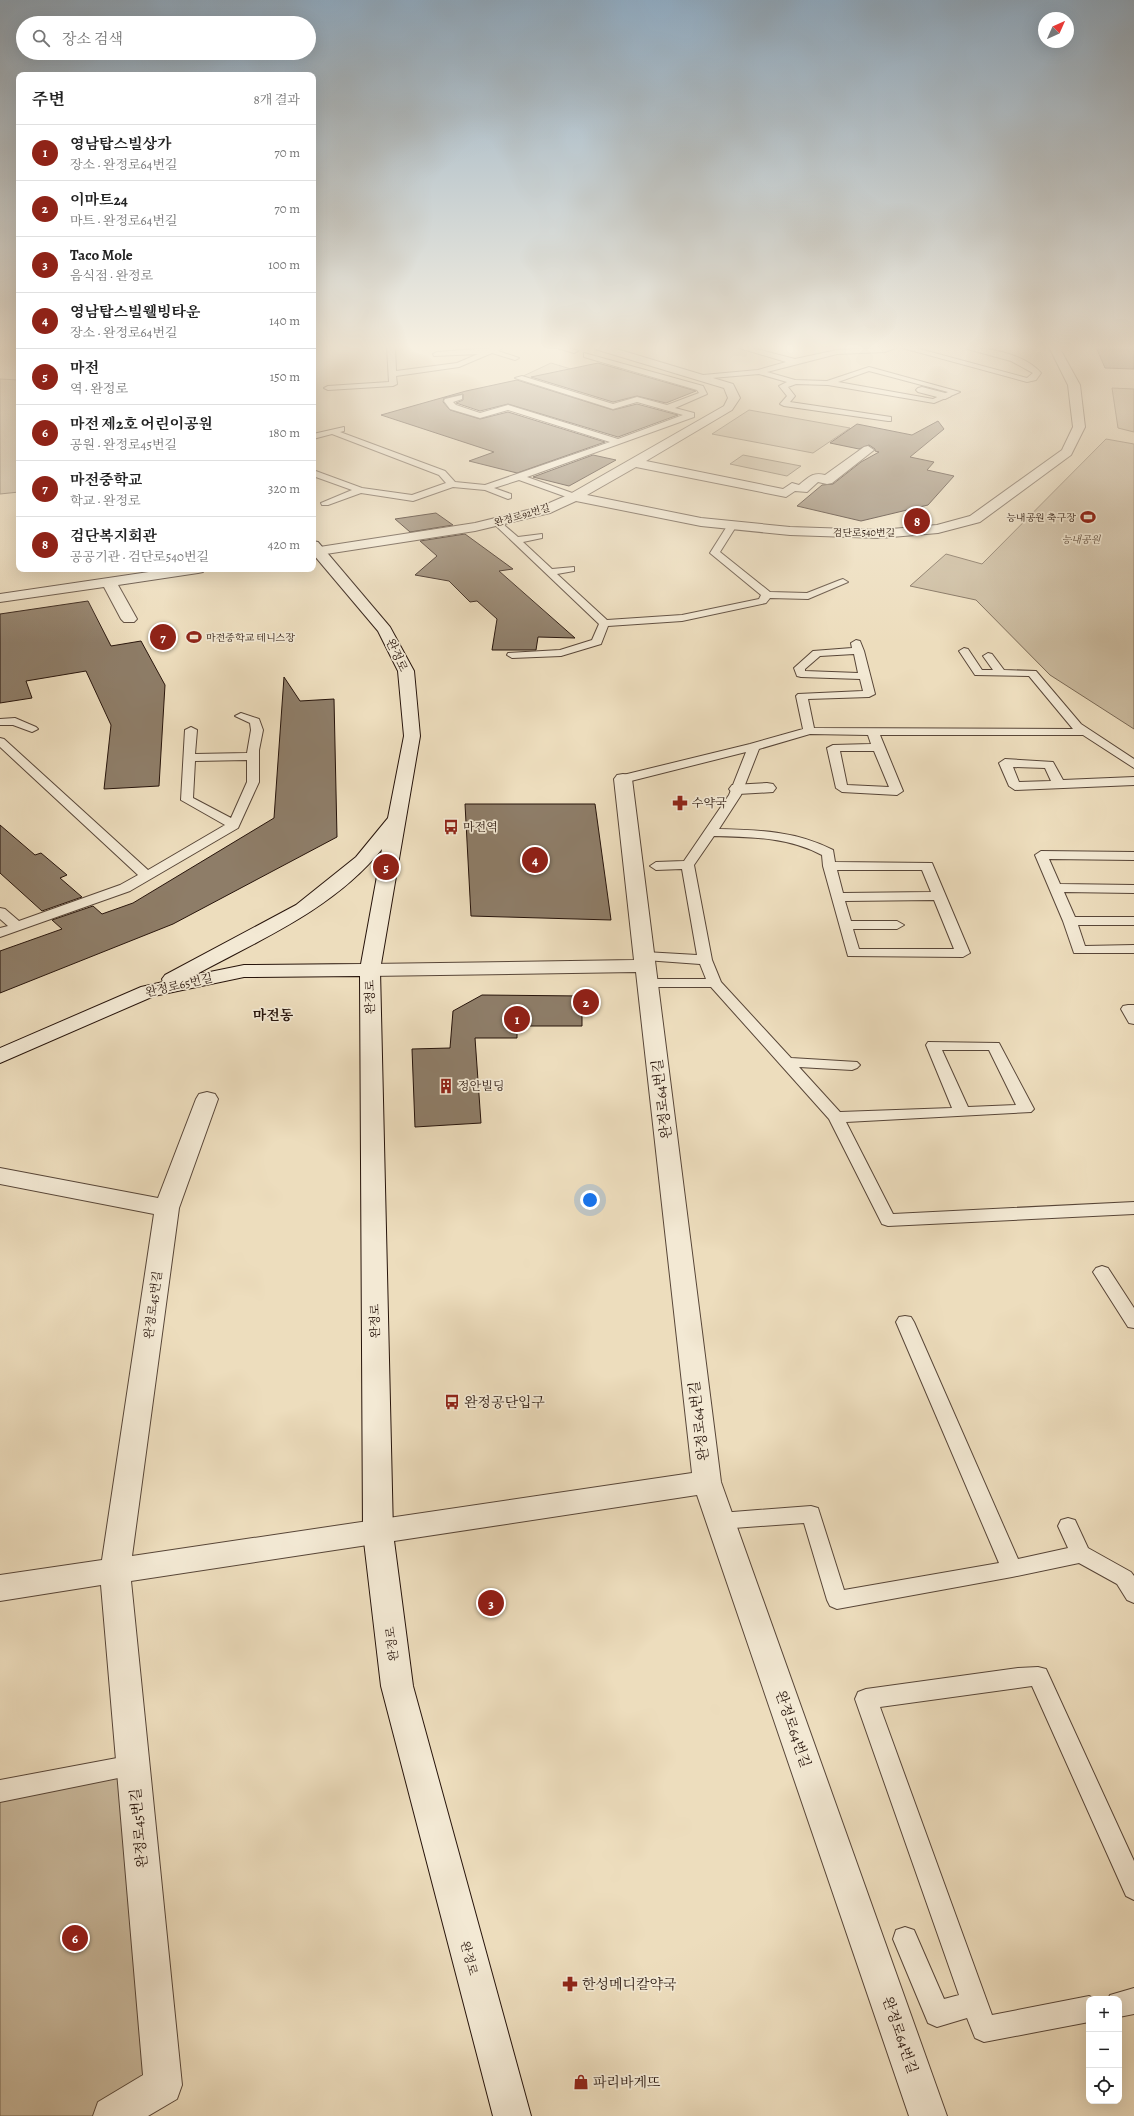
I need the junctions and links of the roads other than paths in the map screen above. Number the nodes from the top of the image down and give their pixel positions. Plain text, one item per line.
1 (370, 446) edge
2 (607, 446) edge
3 (665, 446) edge
4 (1070, 446) edge
5 (868, 450) dead end
6 (636, 463) junction
7 (316, 474) edge
8 (519, 477) junction
9 (452, 484) junction
10 (486, 488) junction
11 (360, 490) junction
12 (508, 496) dead end
13 (575, 497) junction
14 (413, 498) junction
15 (325, 503) dead end
16 (430, 504) dead end
17 (496, 522) junction
18 (732, 525) junction
19 (539, 536) dead end
20 (516, 540) junction
21 (316, 549) edge
22 (316, 550) edge
23 (571, 569) dead end
24 (177, 572) edge
25 (549, 572) junction
26 (109, 582) junction
27 (843, 582) dead end
28 (767, 595) junction
29 (0, 598) edge
30 (129, 619) dead end
31 (604, 623) junction
32 (964, 650) dead end
33 (512, 655) dead end
34 (988, 656) dead end
35 (1001, 673) junction
36 (864, 676) junction
37 (241, 716) dead end
38 (0, 722) edge
39 (32, 729) dead end
40 (191, 730) dead end
41 (808, 731) junction
42 (873, 732) junction
43 (1086, 732) junction
44 (0, 741) edge
45 (754, 747) junction
46 (878, 747) junction
47 (252, 756) junction
48 (189, 758) junction
49 (1134, 764) edge
50 (623, 779) joint
51 (1134, 781) edge
52 (1058, 783) dead end
53 (767, 788) dead end
54 (738, 789) junction
55 (398, 818) junction
56 (234, 825) junction
57 (710, 832) junction
58 (1134, 856) edge
59 (688, 865) junction
60 (656, 866) dead end
61 (829, 866) junction
62 (147, 876) junction
63 (1056, 888) junction
64 (1134, 889) edge
65 (939, 896) junction
66 (838, 897) junction
67 (0, 912) edge
68 (1070, 921) junction
69 (1134, 921) edge
70 (846, 925) junction
71 (897, 926) dead end
72 (18, 927) junction
73 (0, 933) edge
74 (1134, 949) edge
75 (705, 960) junction
76 (646, 968) junction
77 (370, 970) junction
78 (715, 983) junction
79 (148, 991) junction
80 (1134, 1009) edge
81 (1134, 1020) edge
82 (0, 1056) edge
83 (786, 1062) junction
84 (852, 1065) dead end
85 (207, 1099) dead end
86 (962, 1112) junction
87 (836, 1117) junction
88 (0, 1176) edge
89 (167, 1208) junction
90 (1134, 1208) edge
91 (1102, 1272) dead end
92 (905, 1322) dead end
93 (1134, 1322) edge
94 (707, 1482) junction
95 (720, 1520) junction
96 (1068, 1526) dead end
97 (378, 1533) junction
98 (1081, 1554) junction
99 (1012, 1569) junction
100 (115, 1571) junction
101 (0, 1588) edge
102 (1134, 1594) edge
103 (133, 1765) junction
104 (0, 1791) edge
105 (1134, 1888) edge
106 (905, 1939) dead end
107 (1134, 2001) edge
108 (974, 2003) junction
109 (1122, 2003) edge
110 (1086, 2010) edge
111 (112, 2116) edge
112 (512, 2116) edge
113 (928, 2116) edge

1 - 9 lane
2 - 8 lane
3 - 6 street, 완정로92번길
4 - 18 street, 검단로540번길
5 - 6 street
6 - 13 street, 완정로92번길
7 - 11 lane
8 - 10 lane
8 - 13 lane
9 - 10 lane
9 - 14 lane
10 - 12 lane
11 - 14 lane
11 - 15 lane
13 - 17 street, 완정로92번길
13 - 18 street, 검단로540번길
14 - 16 lane
17 - 20 lane
17 - 21 street, 완정로92번길
18 - 28 lane
19 - 20 lane
20 - 25 lane
22 - 55 street, 완정로
23 - 25 lane
24 - 26 street
25 - 31 lane
26 - 29 street
26 - 30 street
27 - 28 lane
28 - 31 lane
31 - 33 lane
32 - 35 lane
34 - 35 lane
35 - 43 lane
36 - 36 lane
36 - 41 lane
37 - 47 lane
38 - 39 lane
40 - 48 lane
41 - 42 lane
41 - 45 lane
42 - 43 lane
42 - 46 lane
43 - 49 lane
44 - 62 lane
45 - 50 lane
45 - 54 lane
46 - 46 lane
47 - 48 lane
47 - 56 lane
48 - 56 lane
50 - 76 street, 완정로64번길
51 - 52 lane
53 - 54 street
54 - 57 lane
55 - 77 street, 완정로
55 - 79 street
56 - 62 lane
57 - 59 lane
57 - 61 lane
58 - 63 lane
59 - 60 lane
59 - 75 lane
61 - 65 lane
61 - 66 lane
62 - 72 lane
63 - 64 lane
63 - 68 lane
65 - 66 lane
65 - 70 lane
66 - 70 lane
67 - 72 lane
68 - 69 lane
68 - 74 lane
70 - 71 lane
72 - 73 lane
75 - 76 lane
75 - 78 lane
76 - 77 street
76 - 78 lane
76 - 94 street, 완정로64번길
77 - 79 street, 완정로65번길
77 - 97 street, 완정로
78 - 83 lane
79 - 82 street, 완정로65번길
80 - 81 lane
83 - 84 lane
83 - 87 lane
85 - 89 street, 완정로45번길
86 - 86 lane
86 - 87 lane
87 - 90 lane
88 - 89 street
89 - 100 street, 완정로45번길
91 - 93 lane
92 - 99 lane
94 - 95 street, 완정로64번길
94 - 97 street
95 - 99 lane
95 - 113 street, 완정로64번길
96 - 98 lane
97 - 100 street
97 - 112 street, 완정로
98 - 99 lane
98 - 102 lane
100 - 101 street
100 - 103 street, 완정로45번길
103 - 104 lane
103 - 111 street, 완정로45번길
105 - 108 lane
106 - 108 lane
107 - 109 lane
108 - 110 lane

